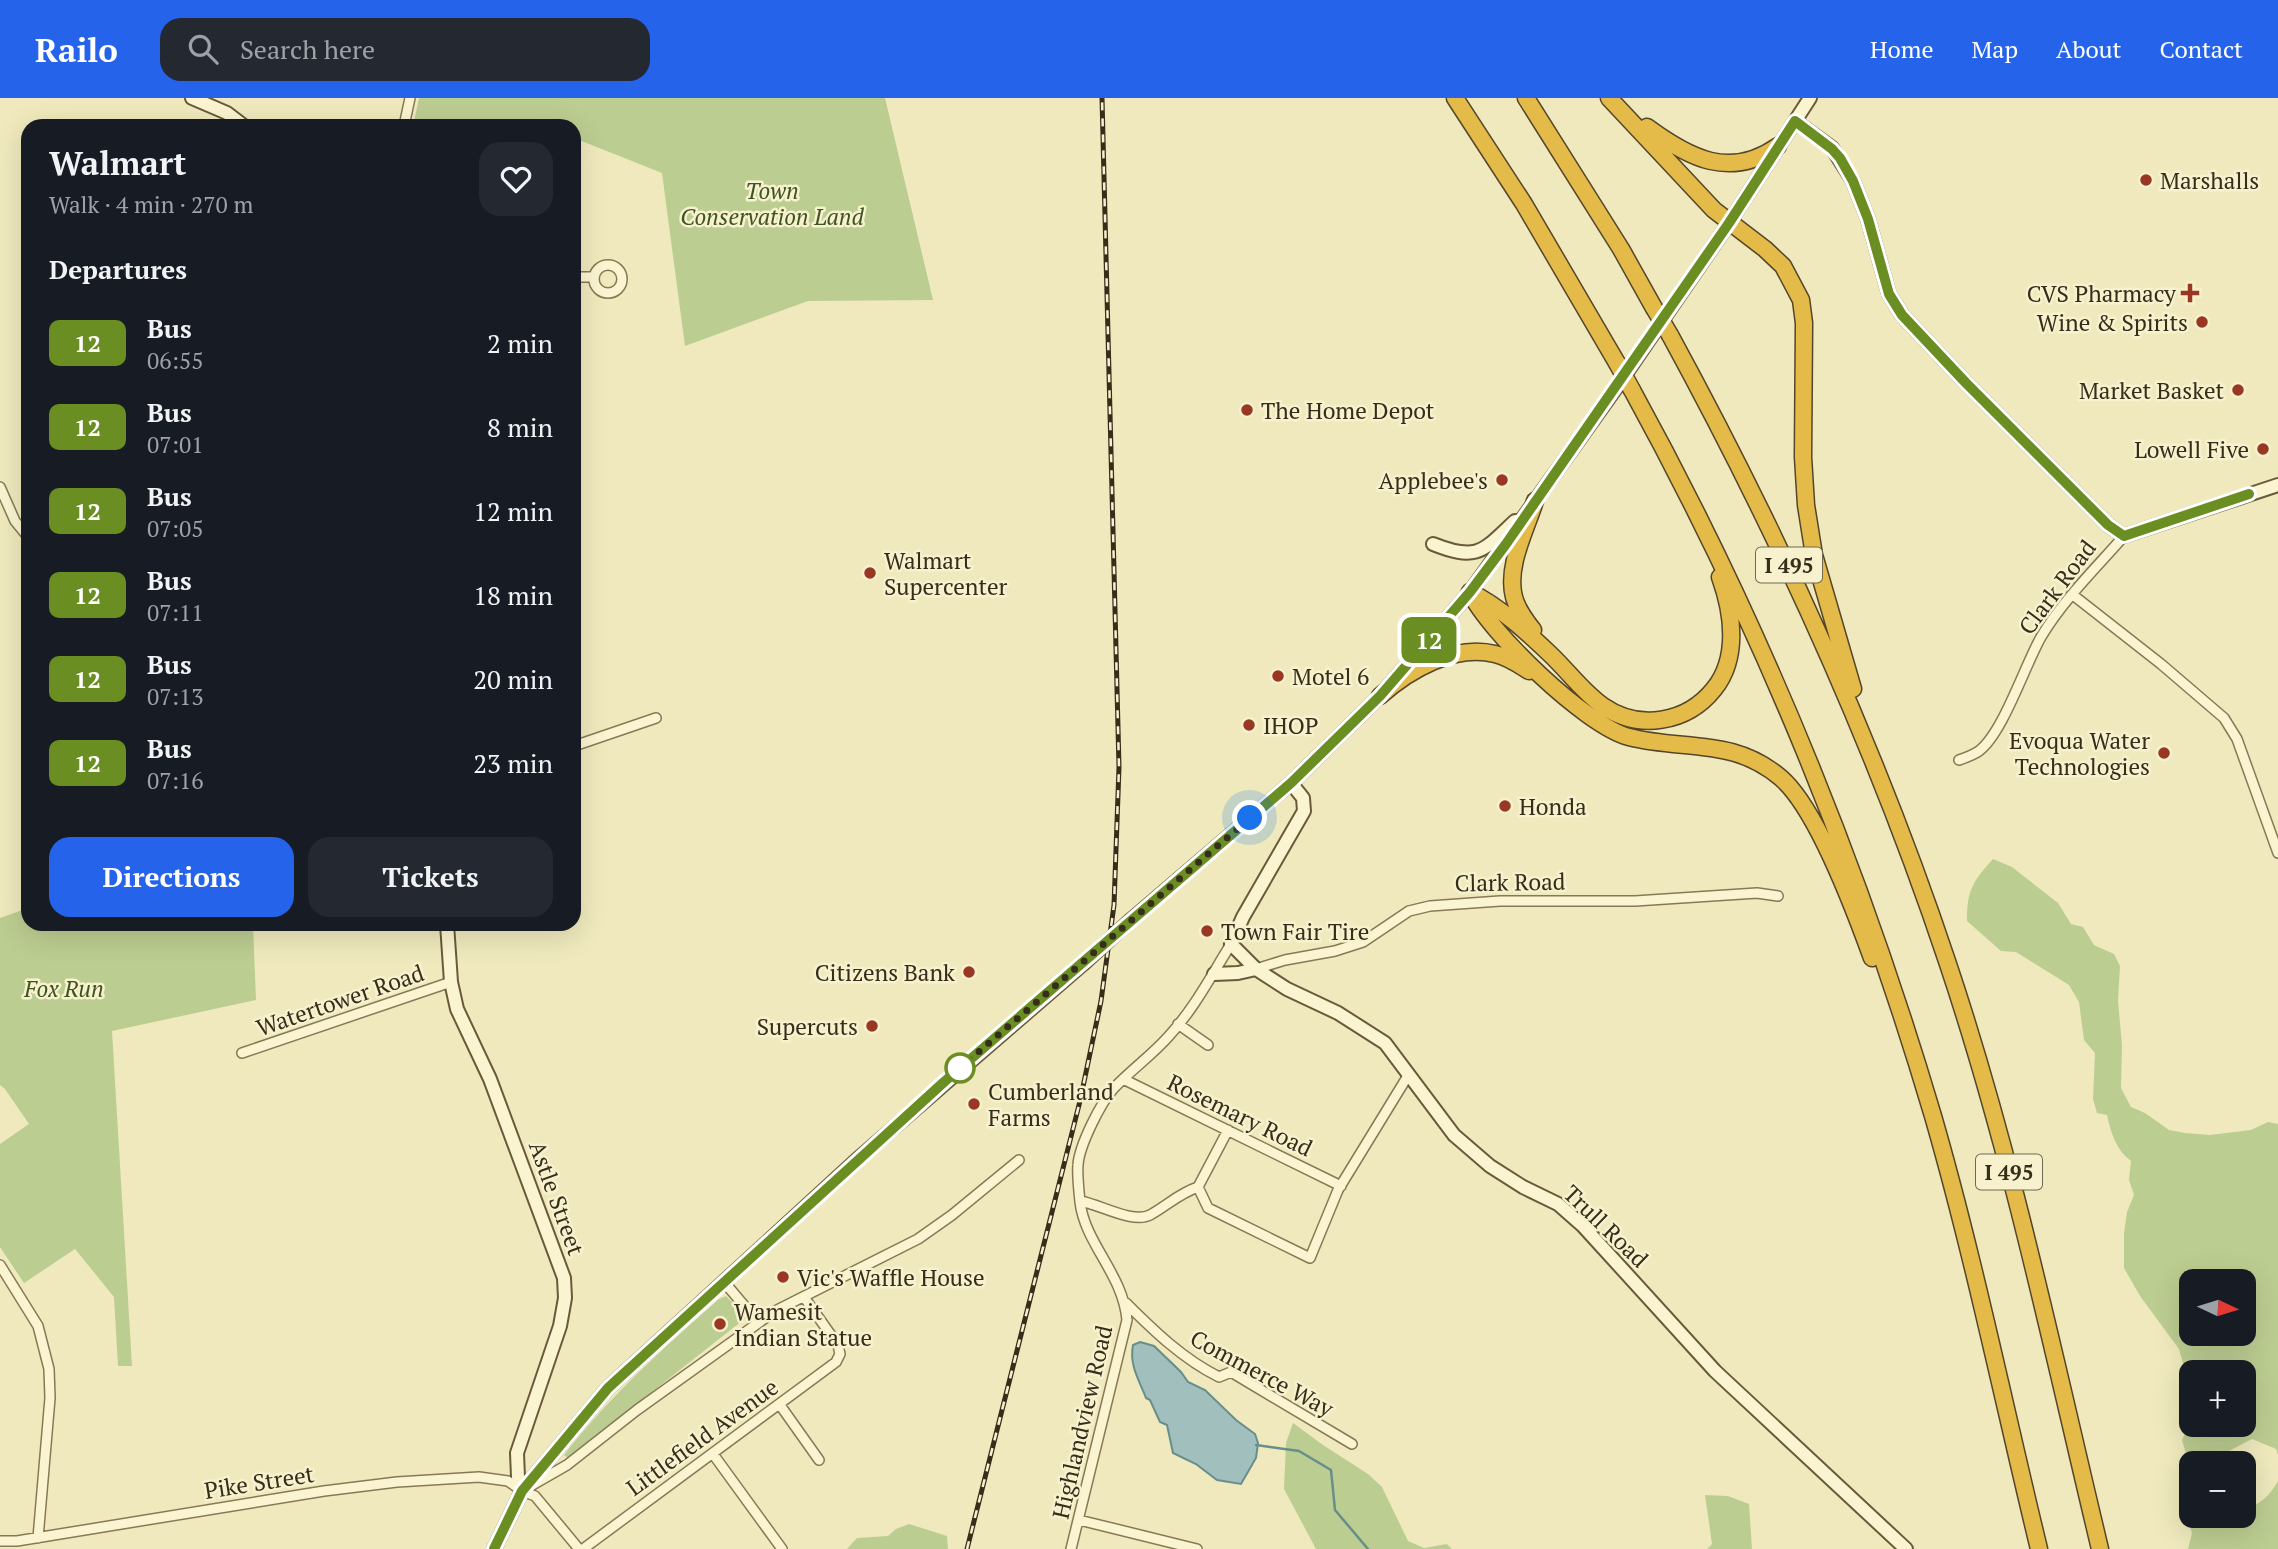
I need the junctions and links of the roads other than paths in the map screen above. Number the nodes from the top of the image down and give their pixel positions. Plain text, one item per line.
1 (192, 98) edge
2 (410, 98) edge
3 (1455, 98) edge
4 (1526, 98) edge
5 (1810, 98) edge
6 (1611, 101) edge
7 (235, 119) edge
8 (406, 119) edge
9 (1795, 121) junction
10 (1778, 146) junction
11 (1729, 223) junction
12 (581, 277) edge
13 (593, 277) dead end
14 (2278, 485) edge
15 (0, 487) edge
16 (1535, 501) junction
17 (1699, 514) junction
18 (21, 528) edge
19 (2124, 536) junction
20 (1433, 544) dead end
21 (1470, 592) junction
22 (2073, 595) junction
23 (1550, 654) junction
24 (1550, 684) junction
25 (1380, 696) junction
26 (656, 718) dead end
27 (581, 744) edge
28 (1959, 760) dead end
29 (1291, 783) junction
30 (1890, 803) junction
31 (2278, 853) edge
32 (1778, 896) dead end
33 (447, 931) edge
34 (1231, 944) junction
35 (1256, 969) junction
36 (1214, 974) junction
37 (451, 982) junction
38 (1178, 1024) junction
39 (1208, 1045) dead end
40 (242, 1053) dead end
41 (1409, 1074) junction
42 (1123, 1079) junction
43 (1933, 1119) junction
44 (1228, 1130) junction
45 (1019, 1160) dead end
46 (1340, 1186) junction
47 (1198, 1187) junction
48 (1080, 1201) junction
49 (0, 1265) edge
50 (725, 1283) junction
51 (804, 1297) junction
52 (1126, 1303) junction
53 (758, 1322) junction
54 (780, 1405) junction
55 (1352, 1444) dead end
56 (713, 1454) junction
57 (819, 1460) dead end
58 (522, 1491) junction
59 (1079, 1520) junction
60 (38, 1538) junction
61 (0, 1542) edge
62 (494, 1549) edge
63 (581, 1549) edge
64 (782, 1549) edge
65 (1071, 1549) edge
66 (1197, 1549) edge
67 (1906, 1549) edge
68 (2039, 1549) edge
69 (2100, 1549) edge

1 - 7 street
2 - 8 street
3 - 17 highway, I 495, bridge
4 - 30 highway, I 495, bridge
5 - 9 street
6 - 10 highway
6 - 11 highway
9 - 10 street
9 - 19 street
10 - 11 street
11 - 16 street
11 - 30 highway
12 - 13 street
14 - 19 street, Clark Road
15 - 18 street
16 - 20 street
16 - 21 street
16 - 23 highway
17 - 23 highway
17 - 43 highway, I 495
19 - 22 street, Clark Road
21 - 23 highway
21 - 24 highway
21 - 25 street
22 - 28 street, Clark Road
22 - 31 street
24 - 25 highway
24 - 43 highway
25 - 29 street
26 - 27 street
29 - 34 street
29 - 50 street, bridge
30 - 69 highway, I 495
32 - 35 street, Clark Road
33 - 37 street, Astle Street
34 - 35 street, Trull Road
34 - 36 street
35 - 36 street
35 - 41 street, Trull Road
36 - 38 street
37 - 40 street, Watertower Road
37 - 58 street, Astle Street
38 - 39 street
38 - 42 street
41 - 46 street
41 - 67 street, Trull Road
42 - 44 street, Rosemary Road
42 - 48 street
43 - 68 highway, I 495
44 - 46 street, Rosemary Road
44 - 47 street
45 - 51 street
46 - 47 street
47 - 48 street
48 - 52 street
49 - 60 street
50 - 53 street
50 - 58 street
51 - 53 street
51 - 54 street, Littlefield Avenue
52 - 55 street, Commerce Way
52 - 59 street, Highlandview Road
53 - 58 street
54 - 56 street, Littlefield Avenue
54 - 57 street
56 - 63 street, Littlefield Avenue
56 - 64 street
58 - 60 street, Pike Street
58 - 62 street
58 - 63 street, Pike Street
59 - 65 street, Highlandview Road
59 - 66 street
60 - 61 street, Pike Street

